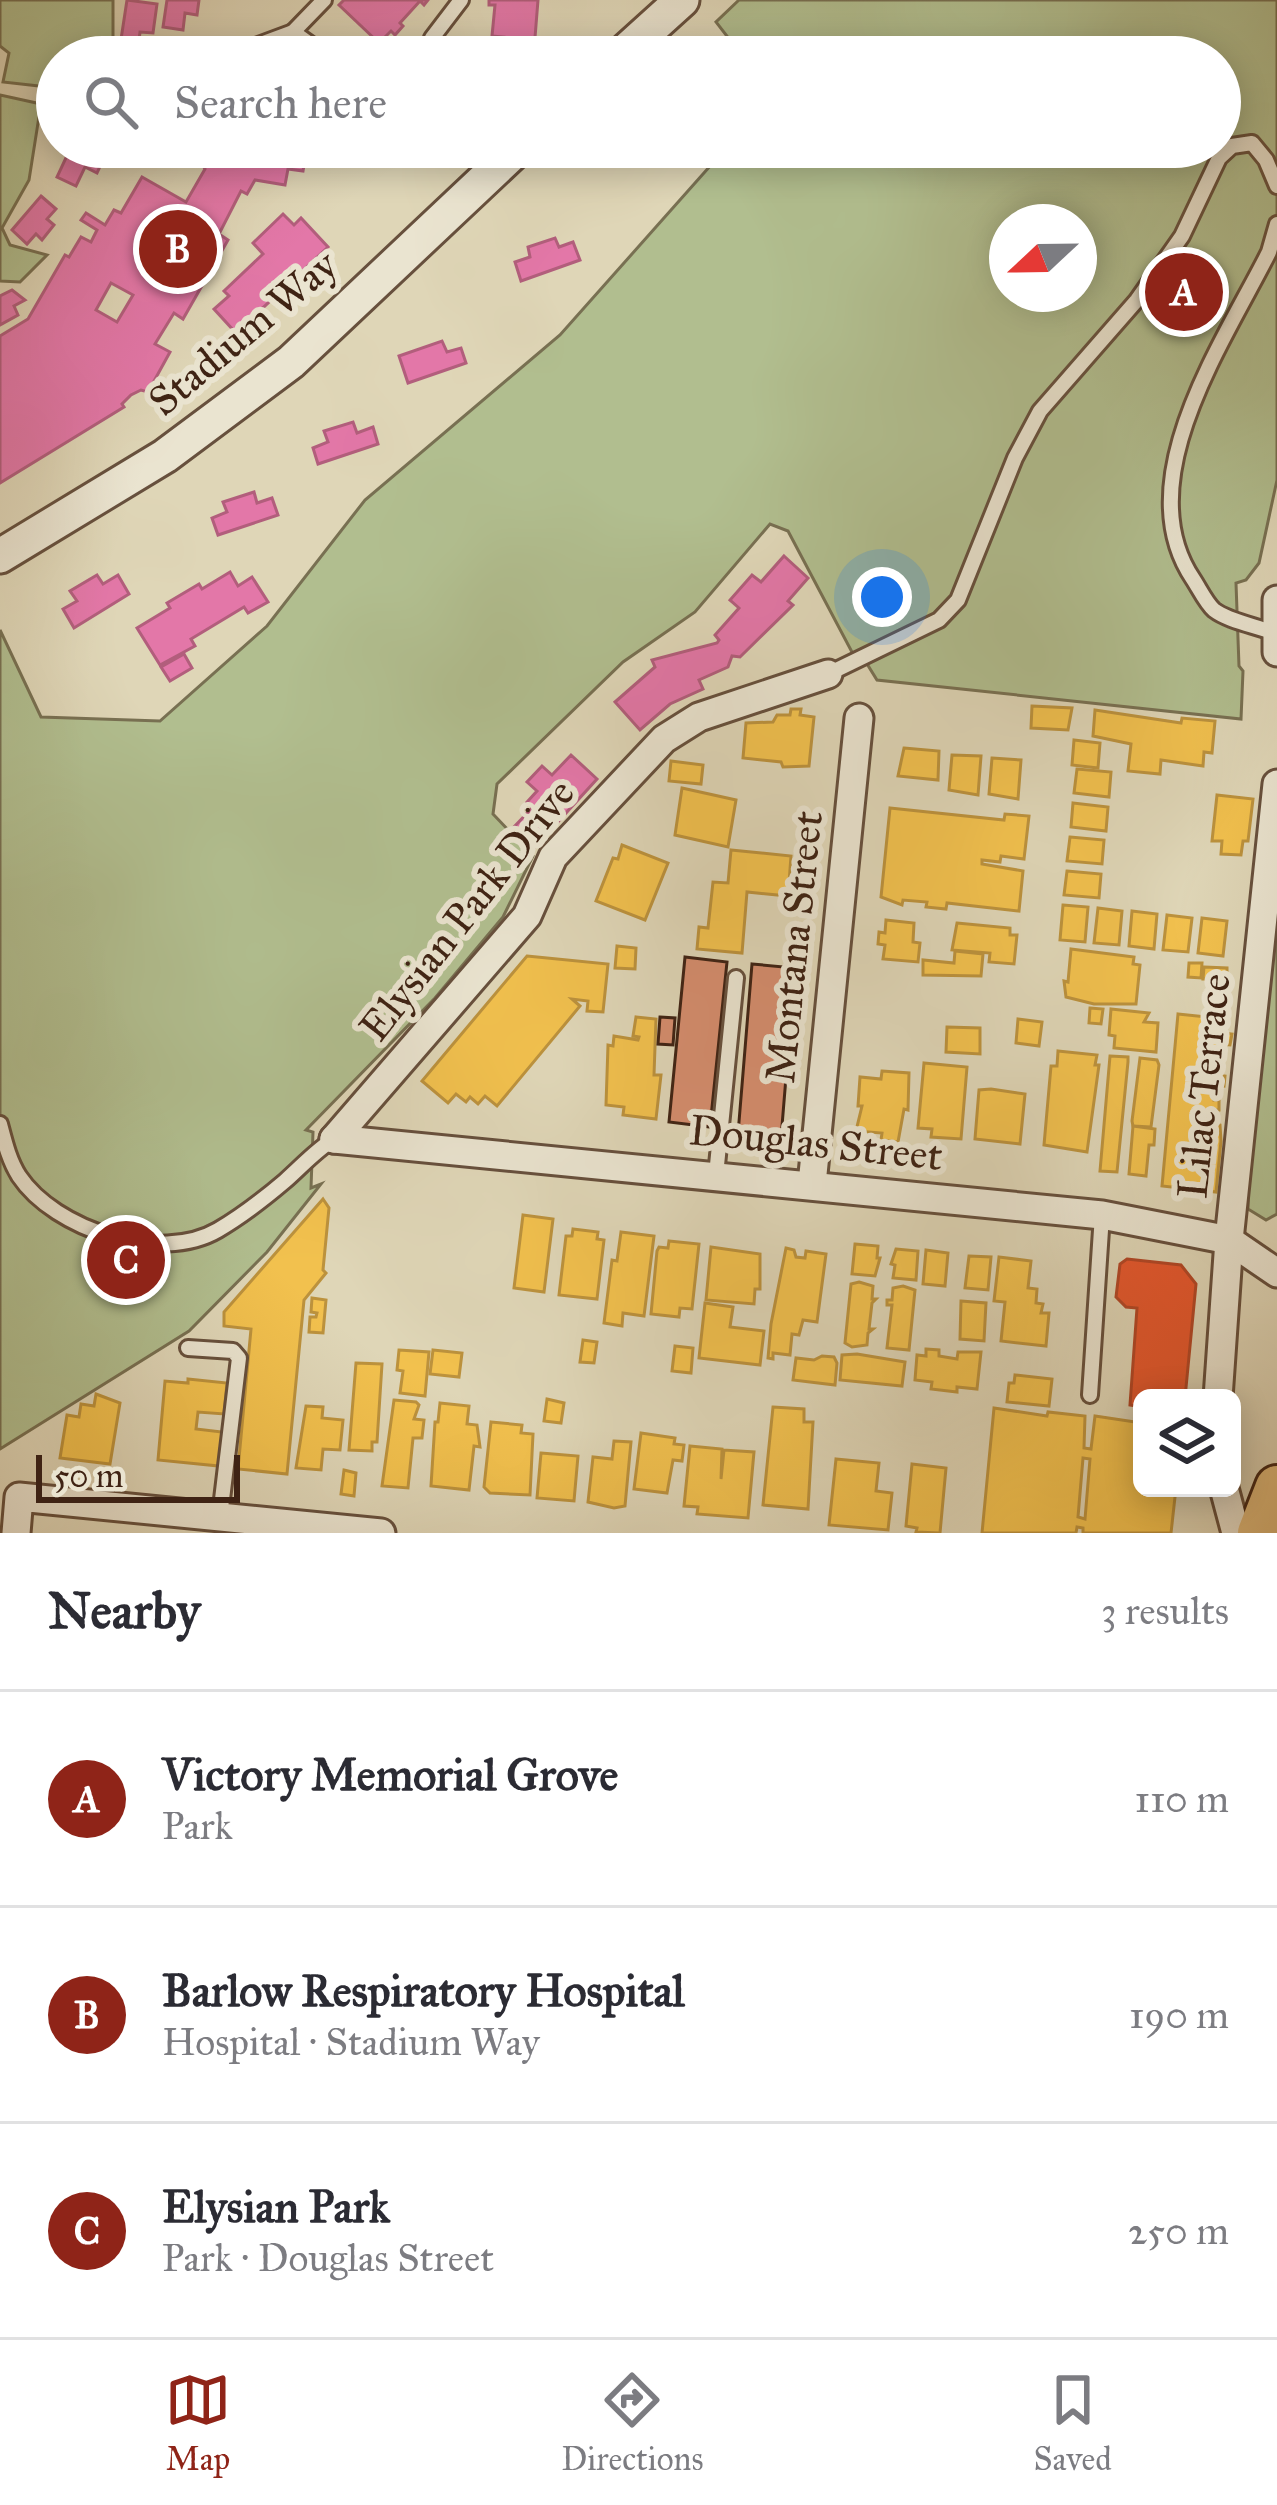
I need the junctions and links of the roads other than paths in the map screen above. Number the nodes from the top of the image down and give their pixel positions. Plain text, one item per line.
1 (324, 0) edge
2 (461, 0) edge
3 (682, 0) edge
4 (293, 32) junction
5 (282, 36) edge
6 (299, 36) edge
7 (434, 36) edge
8 (642, 36) edge
9 (1241, 145) edge
10 (497, 168) edge
11 (1214, 168) edge
12 (1277, 186) edge
13 (1277, 224) edge
14 (0, 556) edge
15 (1277, 600) edge
16 (1276, 643) edge
17 (828, 674) joint
18 (859, 718) dead end
19 (1277, 784) edge
20 (736, 978) dead end
21 (0, 1124) edge
22 (334, 1138) junction
23 (716, 1175) junction
24 (812, 1184) junction
25 (1102, 1215) junction
26 (1229, 1240) junction
27 (1277, 1274) edge
28 (188, 1348) dead end
29 (1219, 1389) edge
30 (1090, 1395) dead end
31 (1277, 1487) edge
32 (1226, 1497) edge
33 (220, 1516) junction
34 (16, 1533) edge
35 (380, 1533) edge
36 (1236, 1533) edge
37 (1259, 1533) edge

1 - 4 lane
2 - 7 lane
3 - 8 street
4 - 5 lane
4 - 6 lane
9 - 12 lane, Elysian Park Drive
10 - 14 street, Stadium Way
11 - 17 lane, Elysian Park Drive
13 - 16 lane
15 - 16 street
17 - 22 street, Elysian Park Drive
18 - 24 street, Montana Street
19 - 26 street, Lilac Terrace
20 - 23 lane
21 - 22 lane, Elysian Park Drive
22 - 23 street, Douglas Street
23 - 24 street, Douglas Street
24 - 25 street, Douglas Street
25 - 26 street, Douglas Street
25 - 30 lane
26 - 27 street, Douglas Street
26 - 29 street, Lilac Terrace
28 - 33 lane
31 - 37 main road
32 - 36 street
33 - 34 street
33 - 35 street

